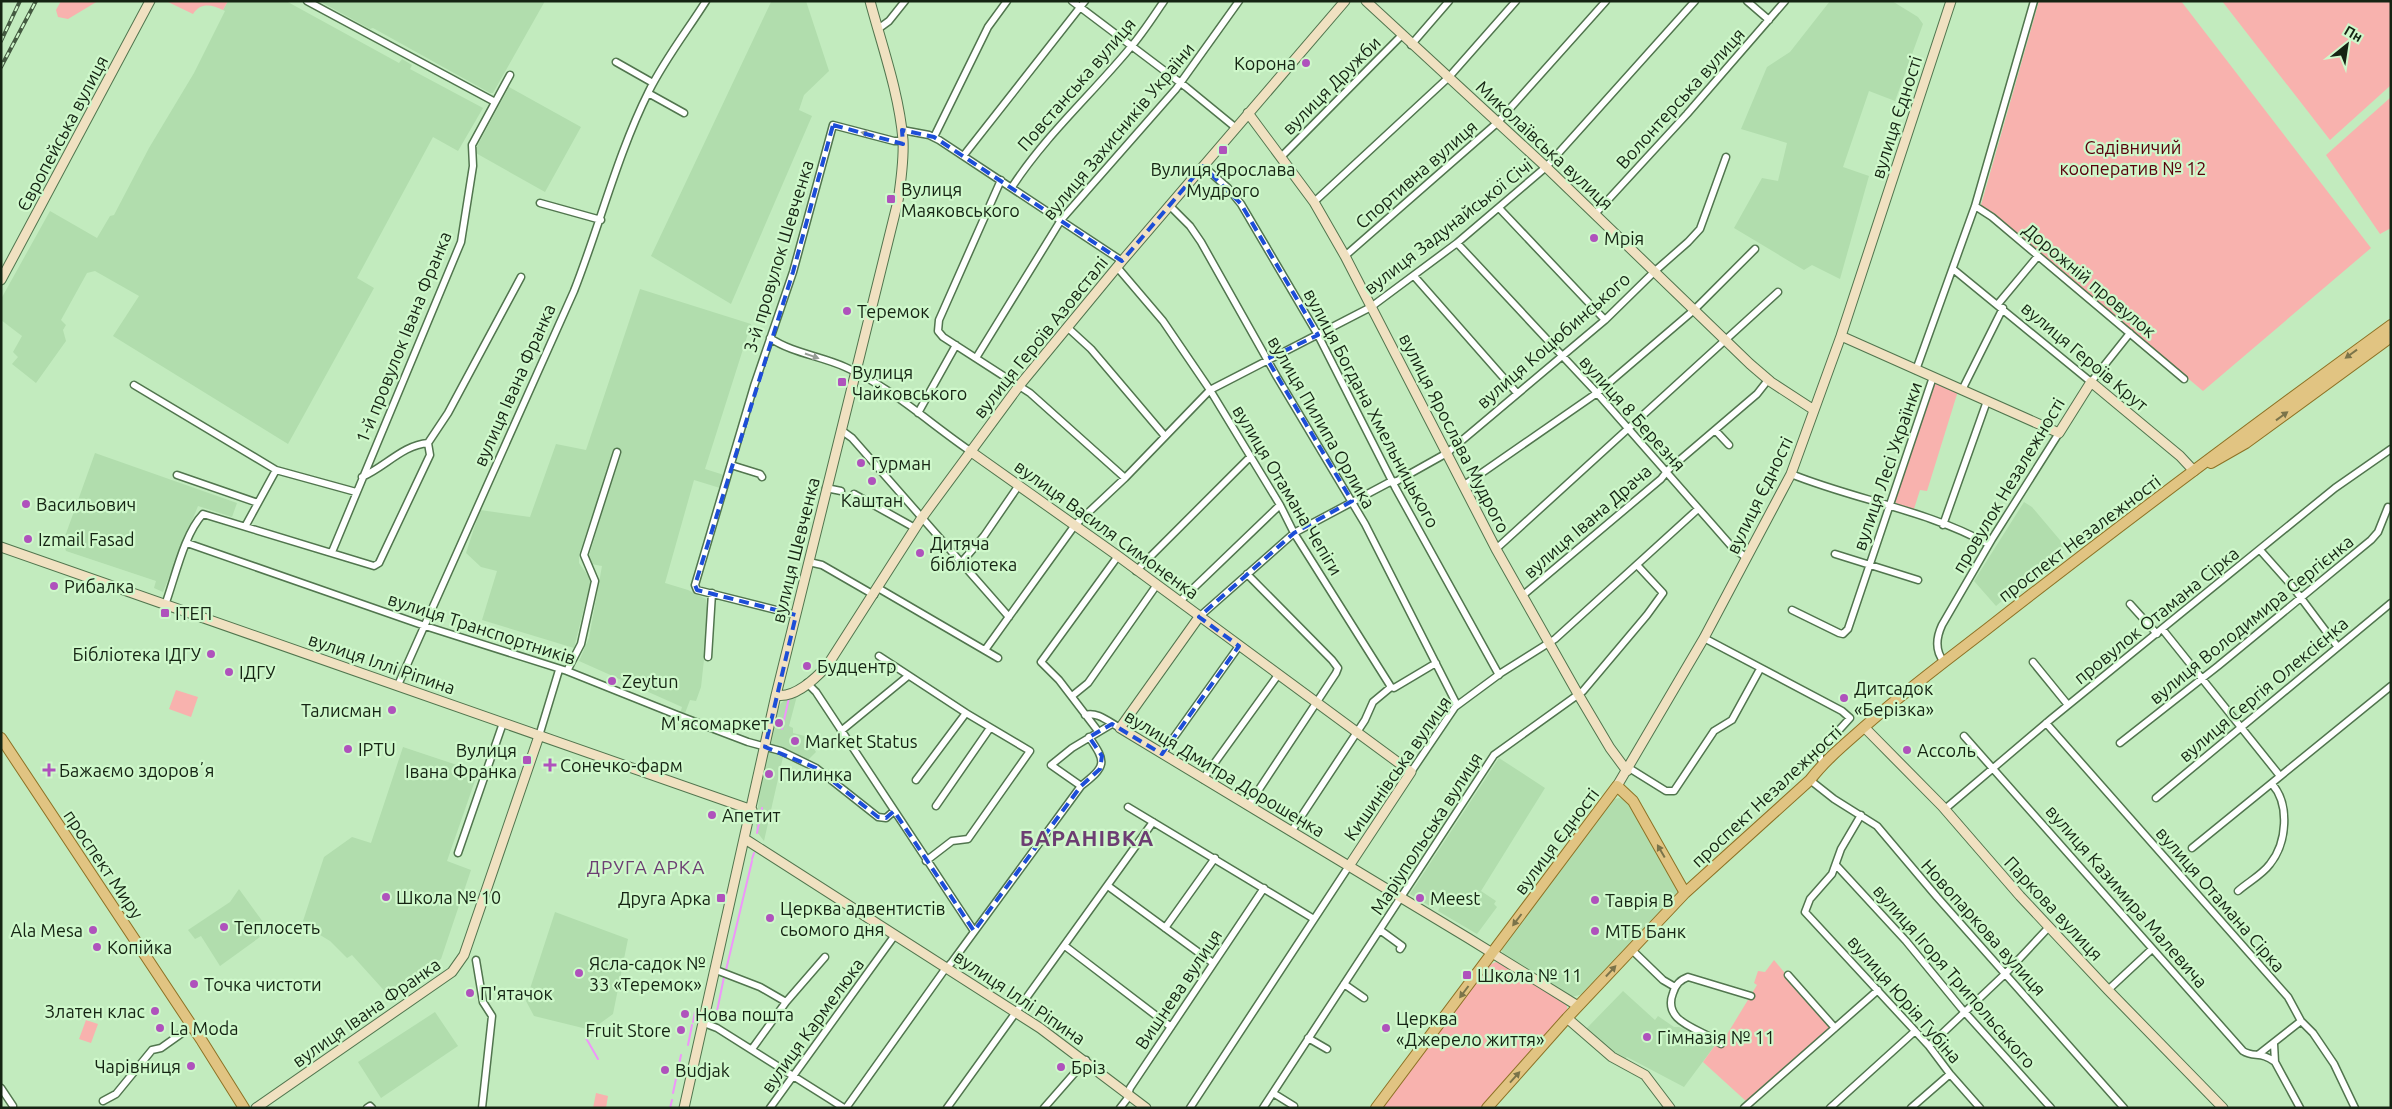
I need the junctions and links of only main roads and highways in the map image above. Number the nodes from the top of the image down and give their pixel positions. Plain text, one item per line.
1 (2391, 325) edge
2 (2391, 337) edge
3 (2240, 441) junction
4 (1, 738) edge
5 (1685, 893) junction
6 (244, 1108) edge
7 (1376, 1108) edge
8 (1487, 1108) edge

1 -> 3 main road, проспект Незалежності
3 -> 2 main road, проспект Незалежності
3 - 5 main road, проспект Незалежності
4 - 6 main road, проспект Миру
5 -> 7 main road, вулиця Єдності
8 -> 5 main road, проспект Незалежності

